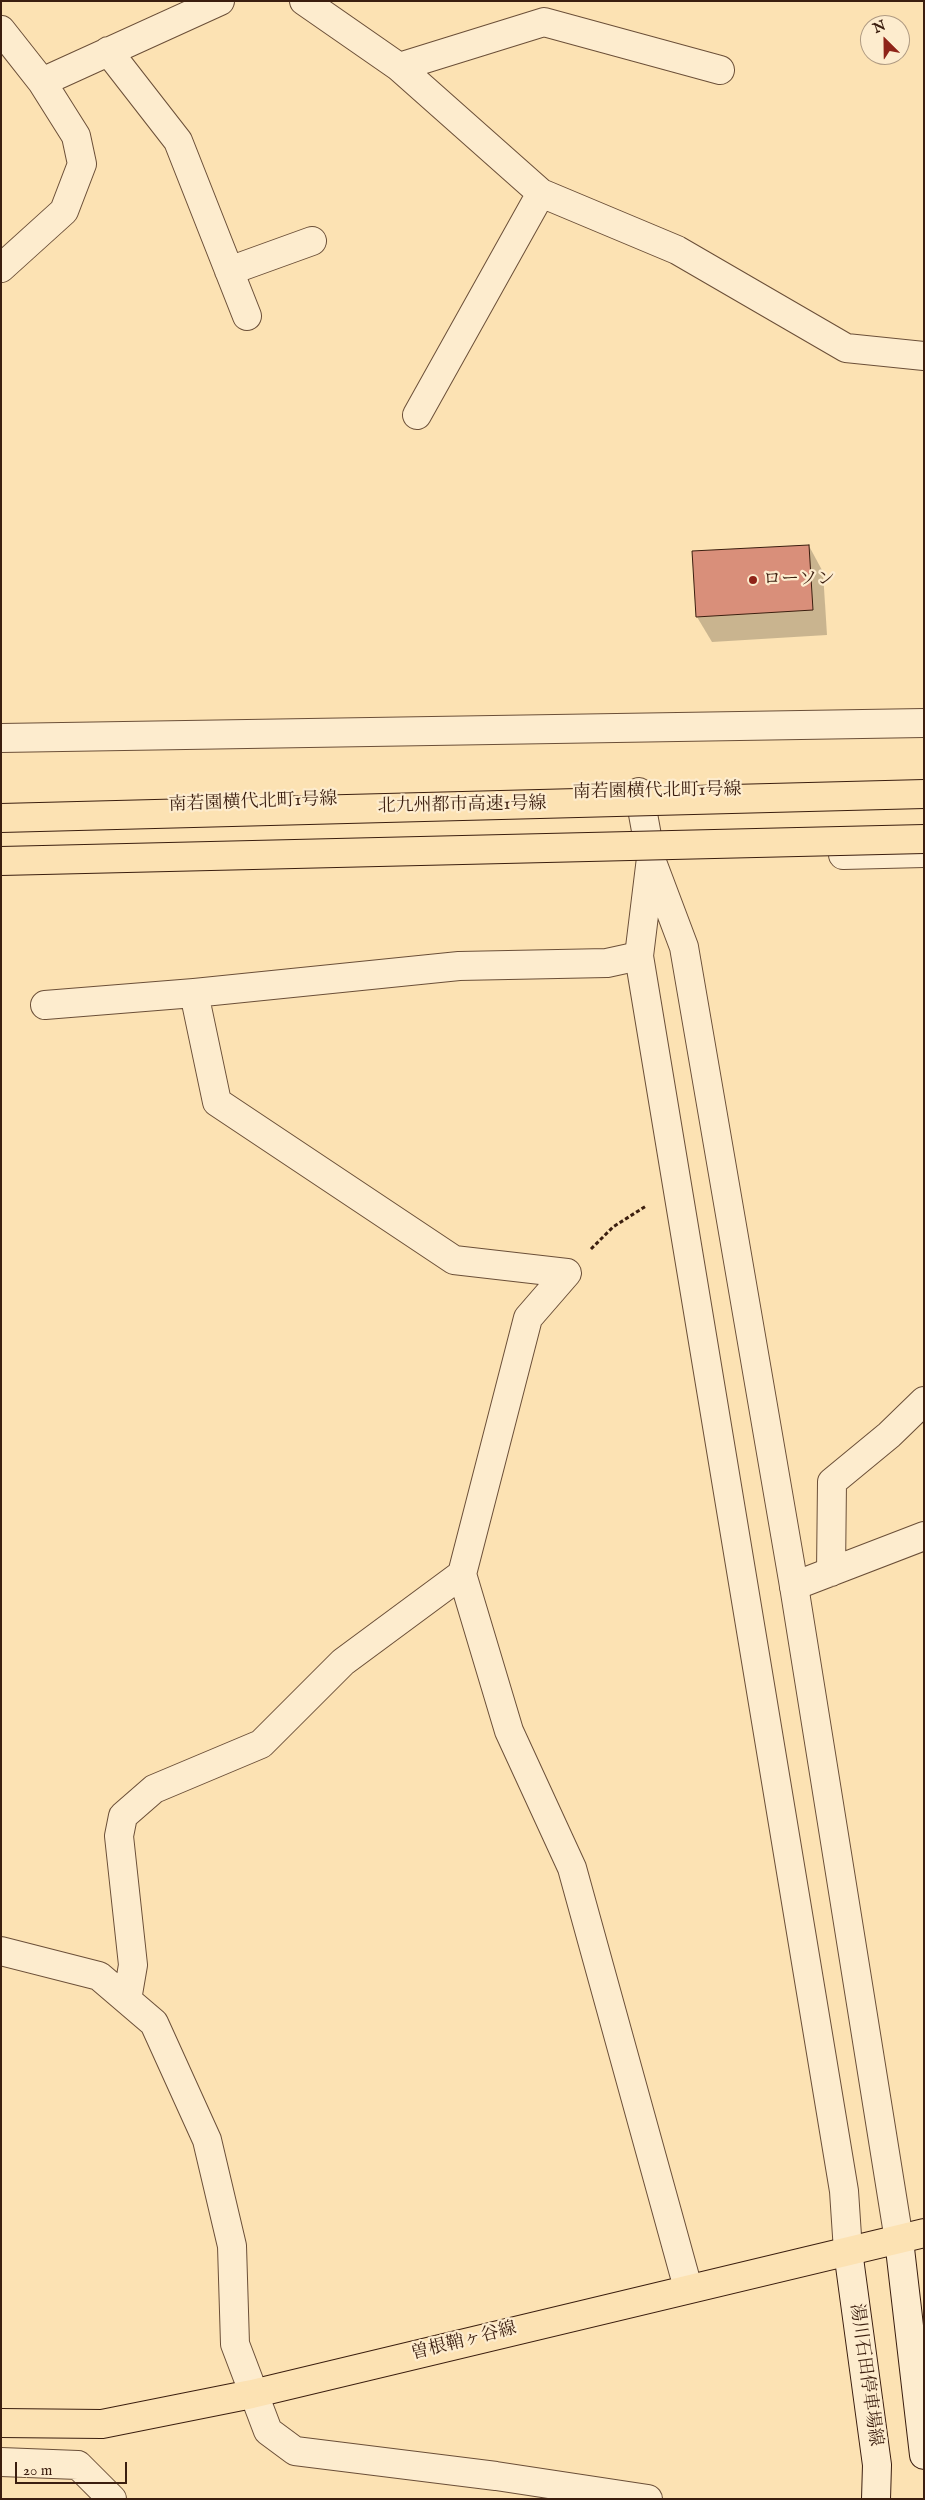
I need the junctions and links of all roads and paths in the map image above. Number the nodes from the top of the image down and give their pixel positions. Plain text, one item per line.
1 (220, 1) edge
2 (304, 1) edge
3 (1, 30) edge
4 (108, 52) junction
5 (399, 67) junction
6 (720, 70) dead end
7 (42, 82) junction
8 (541, 193) junction
9 (312, 241) dead end
10 (1, 268) edge
11 (230, 271) junction
12 (248, 316) dead end
13 (924, 356) edge
14 (417, 415) dead end
15 (924, 723) edge
16 (1, 738) edge
17 (924, 786) edge
18 (639, 792) junction
19 (924, 794) edge
20 (1, 809) edge
21 (1, 818) edge
22 (924, 839) edge
23 (924, 853) edge
24 (650, 858) junction
25 (1, 860) edge
26 (1, 871) edge
27 (639, 956) junction
28 (194, 994) junction
29 (45, 1004) dead end
30 (677, 1186) junction
31 (567, 1273) junction
32 (924, 1401) edge
33 (924, 1536) edge
34 (831, 1572) junction
35 (462, 1574) junction
36 (794, 1586) junction
37 (1, 1951) edge
38 (127, 2000) junction
39 (912, 2236) edge
40 (848, 2251) junction
41 (688, 2288) junction
42 (252, 2394) junction
43 (1, 2423) edge
44 (924, 2455) edge
45 (1, 2462) edge
46 (502, 2487) edge
47 (112, 2499) edge
48 (648, 2499) edge
49 (876, 2499) edge

1 - 4 street
2 - 5 street
3 - 7 street
4 - 7 street
4 - 11 street
5 - 6 street
5 - 8 street
7 - 10 street
8 - 13 street
8 - 14 street
9 - 11 street
11 - 12 street
15 - 16 street
17 - 18 street, 南若園横代北町1号線
18 - 20 street, 南若園横代北町1号線
18 - 24 street
19 - 21 main road, 北九州都市高速1号線, bridge
22 - 25 main road, bridge
23 - 24 street
24 - 26 street
24 - 27 street, 湯川石田停車場線
24 - 36 street
27 - 28 street
27 - 30 street, 湯川石田停車場線
28 - 29 street
28 - 31 street
30 - 31 path
30 - 40 street, 湯川石田停車場線
31 - 35 street
32 - 34 street
33 - 34 street
34 - 36 street
35 - 38 street
35 - 41 street
36 - 39 street
37 - 38 street
38 - 42 street
39 - 40 main road, 曽根鞘ヶ谷線
39 - 44 street
40 - 41 main road, 曽根鞘ヶ谷線
40 - 49 street, 湯川石田停車場線
41 - 42 main road, 曽根鞘ヶ谷線
42 - 43 main road, 曽根鞘ヶ谷線
42 - 46 street
45 - 47 street
46 - 48 street

